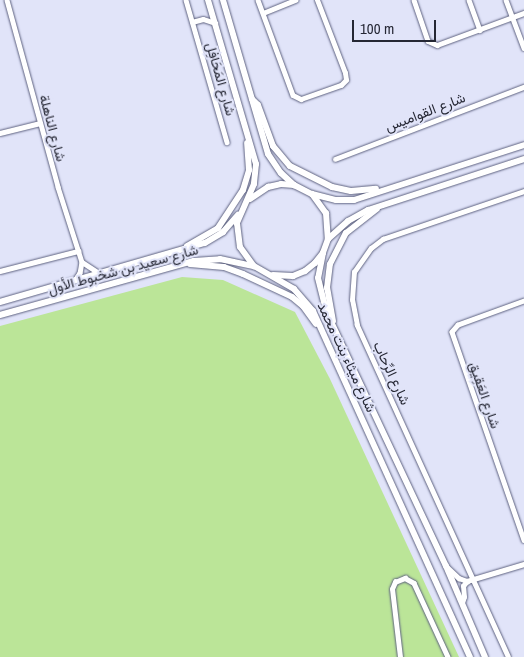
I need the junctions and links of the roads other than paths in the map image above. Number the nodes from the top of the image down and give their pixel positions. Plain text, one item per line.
1 (7, 0) edge
2 (186, 0) edge
3 (208, 0) edge
4 (222, 0) edge
5 (258, 0) edge
6 (296, 0) edge
7 (317, 0) edge
8 (414, 0) edge
9 (469, 0) edge
10 (506, 0) edge
11 (211, 8) junction
12 (263, 13) junction
13 (524, 13) edge
14 (512, 18) junction
15 (203, 19) junction
16 (192, 22) junction
17 (216, 24) junction
18 (480, 30) junction
19 (524, 48) edge
20 (524, 87) edge
21 (250, 96) junction
22 (240, 108) junction
23 (40, 123) junction
24 (0, 134) edge
25 (227, 142) dead end
26 (524, 145) edge
27 (335, 159) dead end
28 (524, 159) edge
29 (294, 185) junction
30 (382, 189) junction
31 (524, 191) edge
32 (312, 194) junction
33 (246, 202) junction
34 (386, 202) junction
35 (241, 212) junction
36 (328, 239) junction
37 (180, 250) junction
38 (78, 251) junction
39 (323, 253) junction
40 (82, 262) junction
41 (184, 264) junction
42 (254, 266) junction
43 (0, 271) edge
44 (102, 274) junction
45 (267, 274) junction
46 (74, 282) junction
47 (524, 301) edge
48 (0, 302) edge
49 (0, 315) edge
50 (335, 332) junction
51 (324, 335) junction
52 (524, 540) edge
53 (524, 564) edge
54 (446, 566) junction
55 (470, 580) junction
56 (462, 604) junction
57 (400, 657) edge
58 (448, 657) edge
59 (470, 657) edge
60 (485, 657) edge
61 (508, 657) edge

1 - 23 street, شارع الناهلة
2 - 16 street, شارع المَحَافِل
3 - 11 main road, شارع ميثاء بنت محمد
4 - 21 main road
5 - 12 street
6 - 12 street
7 - 12 street
8 - 18 street
9 - 18 street
10 - 14 street
11 - 15 street
11 - 17 main road, شارع ميثاء بنت محمد
13 - 14 street
14 - 18 street
14 - 19 street
15 - 16 street
15 - 17 street, شارع المَحَافِل
16 - 25 street, شارع المَحَافِل
17 - 22 main road, شارع ميثاء بنت محمد
20 - 27 street, شارع القواميس
21 - 29 main road
21 - 30 main road
22 - 33 main road, شارع ميثاء بنت محمد
22 - 37 main road
23 - 24 street
23 - 38 street, شارع الناهلة
26 - 30 main road
28 - 34 main road
29 - 32 main road
29 - 33 main road
30 - 32 main road
31 - 55 street, شارع الرِّحاب
32 - 36 main road
33 - 35 main road, شارع ميثاء بنت محمد
34 - 36 main road
34 - 50 main road
35 - 37 main road, شارع سعيد بن شخبوط الأول
35 - 42 main road, شارع ميثاء بنت محمد
36 - 39 main road
37 - 44 main road, شارع سعيد بن شخبوط الأول
38 - 40 street, شارع الناهلة
38 - 43 street
39 - 45 main road
39 - 50 main road, شارع ميثاء بنت محمد
40 - 44 street
40 - 46 street
41 - 42 main road, شارع سعيد بن شخبوط الأول
41 - 49 main road, شارع سعيد بن شخبوط الأول
41 - 51 main road
42 - 45 main road, شارع ميثاء بنت محمد
44 - 46 main road, شارع سعيد بن شخبوط الأول
45 - 51 main road, شارع ميثاء بنت محمد
46 - 48 main road, شارع سعيد بن شخبوط الأول
47 - 52 street, شارع العَقِيق
50 - 54 main road, شارع ميثاء بنت محمد
51 - 59 main road, شارع ميثاء بنت محمد
53 - 55 street
54 - 55 street
54 - 56 main road, شارع ميثاء بنت محمد
55 - 56 street
55 - 61 street, شارع الرِّحاب
56 - 60 main road, شارع ميثاء بنت محمد
57 - 58 street

